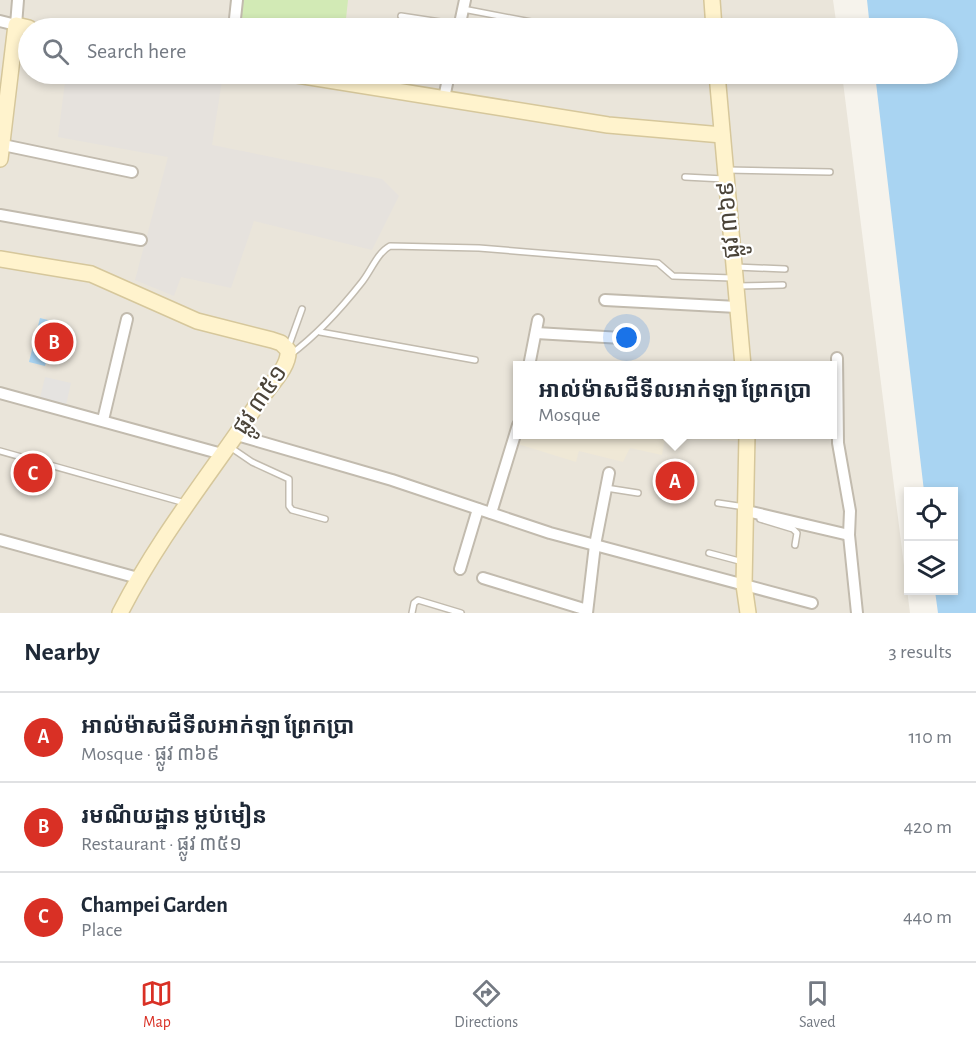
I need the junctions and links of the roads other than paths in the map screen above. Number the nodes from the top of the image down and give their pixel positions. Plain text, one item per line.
1 (18, 0) edge
2 (237, 0) edge
3 (712, 0) edge
4 (464, 5) edge
5 (401, 16) dead end
6 (21, 18) edge
7 (235, 18) edge
8 (412, 18) edge
9 (518, 18) edge
10 (713, 18) edge
11 (0, 21) edge
12 (18, 26) edge
13 (18, 45) edge
14 (355, 84) edge
15 (447, 84) edge
16 (718, 84) edge
17 (444, 98) junction
18 (3, 112) edge
19 (722, 135) junction
20 (2, 152) edge
21 (132, 172) dead end
22 (830, 172) dead end
23 (725, 174) junction
24 (685, 177) dead end
25 (0, 215) edge
26 (141, 240) dead end
27 (0, 259) edge
28 (785, 269) dead end
29 (735, 277) junction
30 (783, 285) dead end
31 (605, 300) dead end
32 (737, 307) junction
33 (302, 309) dead end
34 (126, 319) dead end
35 (538, 320) dead end
36 (320, 332) junction
37 (536, 333) junction
38 (622, 338) dead end
39 (288, 353) junction
40 (837, 358) dead end
41 (476, 360) dead end
42 (530, 361) edge
43 (742, 361) edge
44 (0, 393) edge
45 (103, 420) junction
46 (514, 439) edge
47 (747, 439) edge
48 (229, 445) junction
49 (0, 451) edge
50 (609, 473) dead end
51 (605, 488) junction
52 (638, 493) dead end
53 (185, 503) junction
54 (718, 503) dead end
55 (478, 509) junction
56 (747, 511) junction
57 (491, 513) junction
58 (325, 519) dead end
59 (849, 535) junction
60 (0, 540) edge
61 (595, 545) junction
62 (795, 545) dead end
63 (709, 553) dead end
64 (744, 563) junction
65 (460, 569) dead end
66 (138, 578) junction
67 (483, 578) dead end
68 (744, 585) junction
69 (812, 603) dead end
70 (587, 611) edge
71 (120, 613) edge
72 (412, 613) edge
73 (461, 613) edge
74 (748, 613) edge
75 (857, 613) edge

1 - 6 street
2 - 7 street
3 - 10 street
4 - 9 lane
5 - 8 lane
11 - 12 street
13 - 18 street
14 - 17 street
15 - 17 street
16 - 19 street, ផ្លូវ ៣៦៩
17 - 19 street
18 - 20 street
19 - 23 street, ផ្លូវ ៣៦៩
20 - 21 street
22 - 23 lane
23 - 24 lane
23 - 29 street, ផ្លូវ ៣៦៩
25 - 26 street
27 - 39 street, ផ្លូវ ៣៥១
28 - 29 lane
29 - 30 lane
29 - 32 street, ផ្លូវ ៣៦៩
29 - 36 lane
31 - 32 street
32 - 43 street, ផ្លូវ ៣៦៩
33 - 39 lane
34 - 45 street
35 - 37 street
36 - 39 lane
36 - 41 lane
37 - 38 street
37 - 42 street
39 - 48 street, ផ្លូវ ៣៥១
40 - 59 street
44 - 45 street
45 - 48 street
46 - 57 street
47 - 56 street
48 - 53 street, ផ្លូវ ៣៥១
48 - 55 street
48 - 58 lane
49 - 53 lane
50 - 51 street
51 - 52 lane
51 - 61 street
53 - 66 street, ផ្លូវ ៣៥១
54 - 56 lane
55 - 57 street
55 - 65 street
56 - 59 street
56 - 62 lane
56 - 64 street
57 - 61 street
59 - 75 street
60 - 66 street
61 - 68 street
61 - 70 street
63 - 64 lane
64 - 68 street
66 - 71 street, ផ្លូវ ៣៥១
67 - 70 street
68 - 69 street
68 - 74 street
72 - 73 lane

